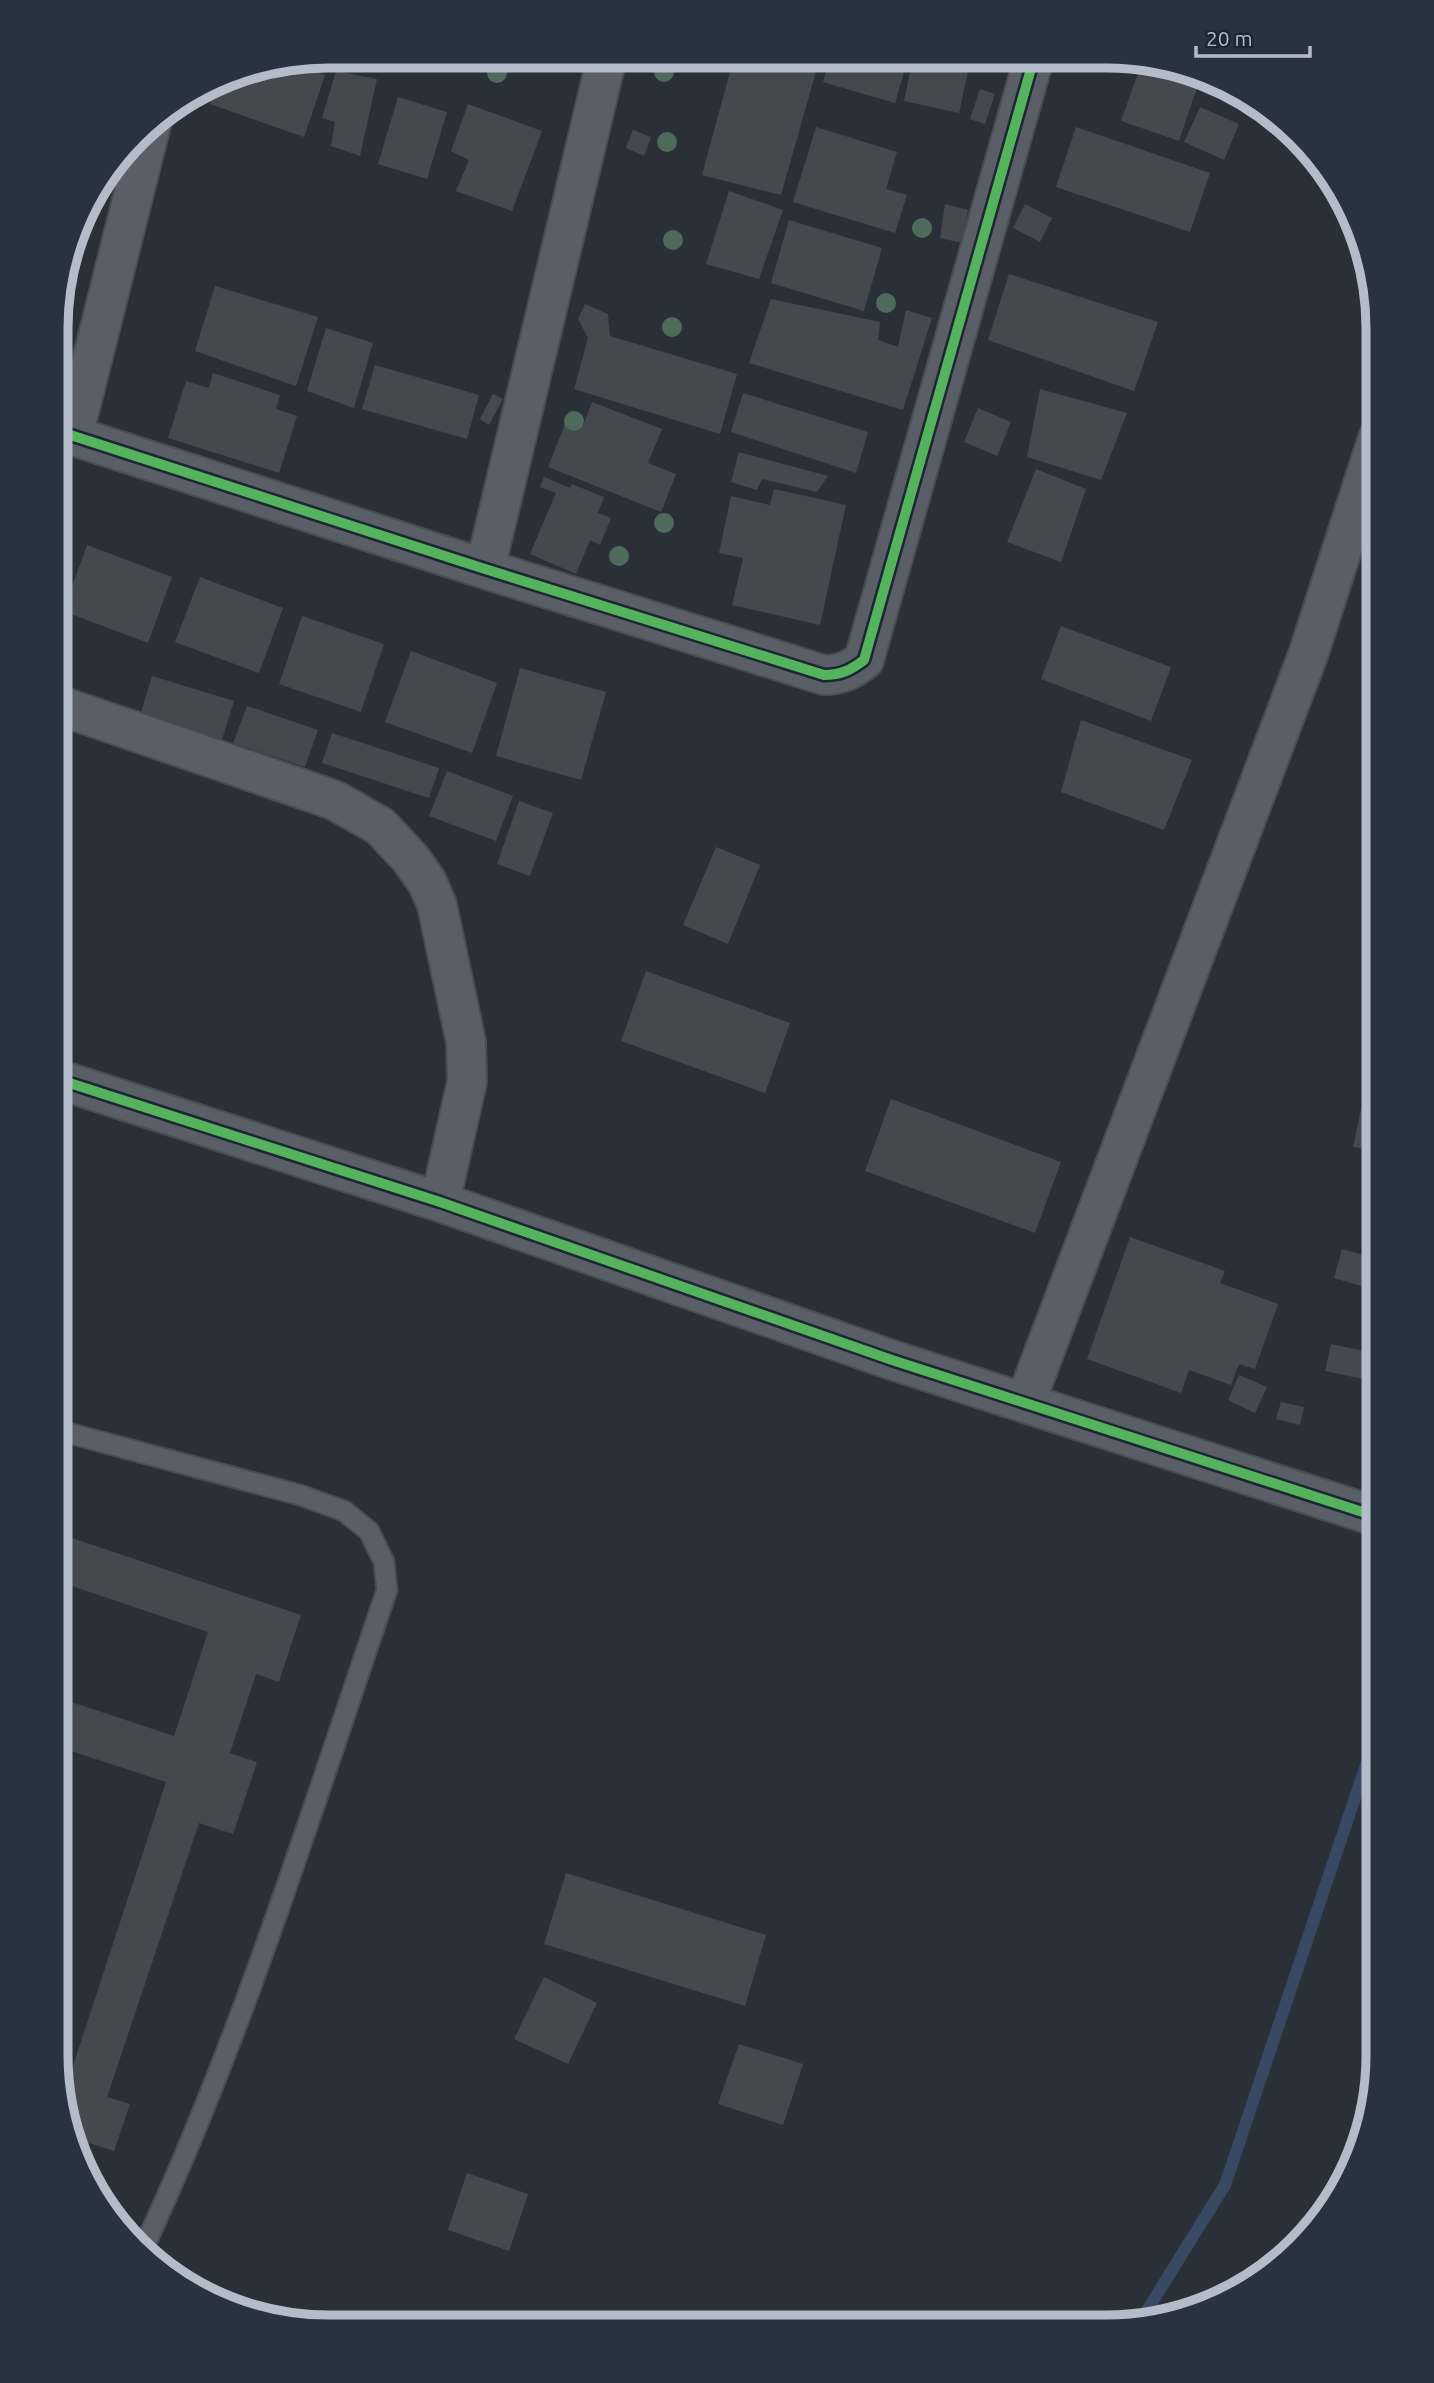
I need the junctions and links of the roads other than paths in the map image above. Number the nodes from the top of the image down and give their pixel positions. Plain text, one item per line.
1 (604, 68) edge
2 (1031, 68) edge
3 (146, 142) edge
4 (68, 426) edge
5 (68, 434) edge
6 (1366, 475) edge
7 (485, 569) junction
8 (68, 708) edge
9 (68, 1083) edge
10 (440, 1202) junction
11 (1025, 1404) junction
12 (68, 1433) edge
13 (1366, 1513) edge
14 (147, 2241) edge

1 - 7 street
2 - 7 street
3 - 4 street
5 - 7 street
6 - 11 street
8 - 10 street
9 - 10 street
10 - 11 street
11 - 13 street
12 - 14 lane

